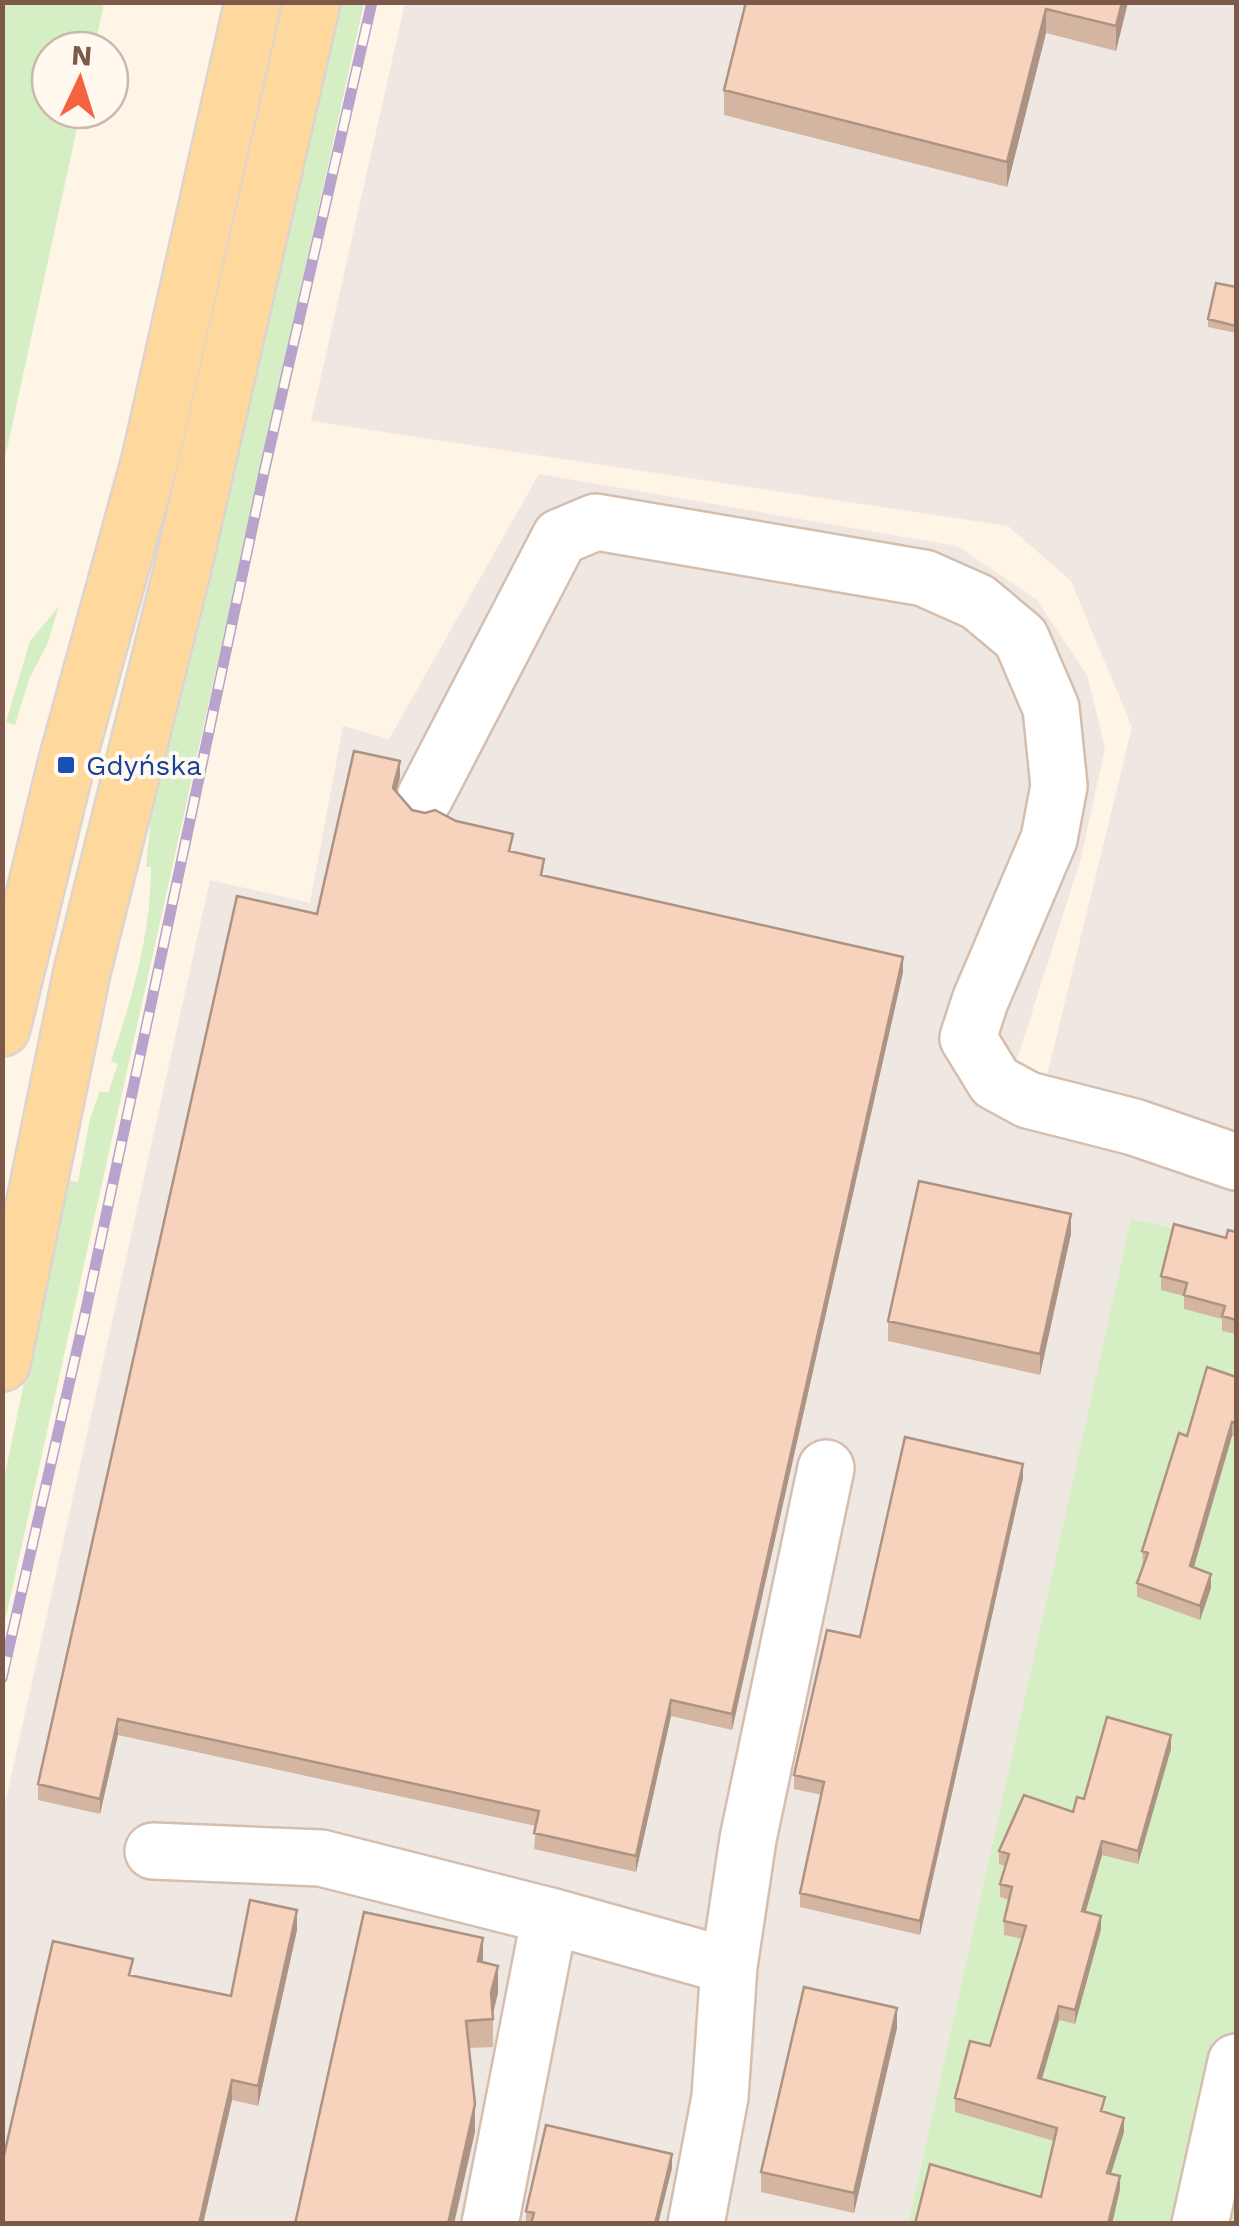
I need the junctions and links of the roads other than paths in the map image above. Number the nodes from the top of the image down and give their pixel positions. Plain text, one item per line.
1 (253, 2) edge
2 (312, 2) edge
3 (425, 797) dead end
4 (2, 1028) edge
5 (1236, 1162) edge
6 (18, 1219) edge
7 (2, 1363) edge
8 (826, 1468) dead end
9 (153, 1851) dead end
10 (550, 1916) junction
11 (728, 1966) junction
12 (1236, 2062) edge
13 (490, 2224) edge
14 (696, 2224) edge
15 (1200, 2224) edge

1 - 4 main road
2 - 6 main road
3 - 5 street
6 - 7 main road
8 - 11 street
9 - 10 street
10 - 11 street
10 - 13 street
11 - 14 street
12 - 15 street

